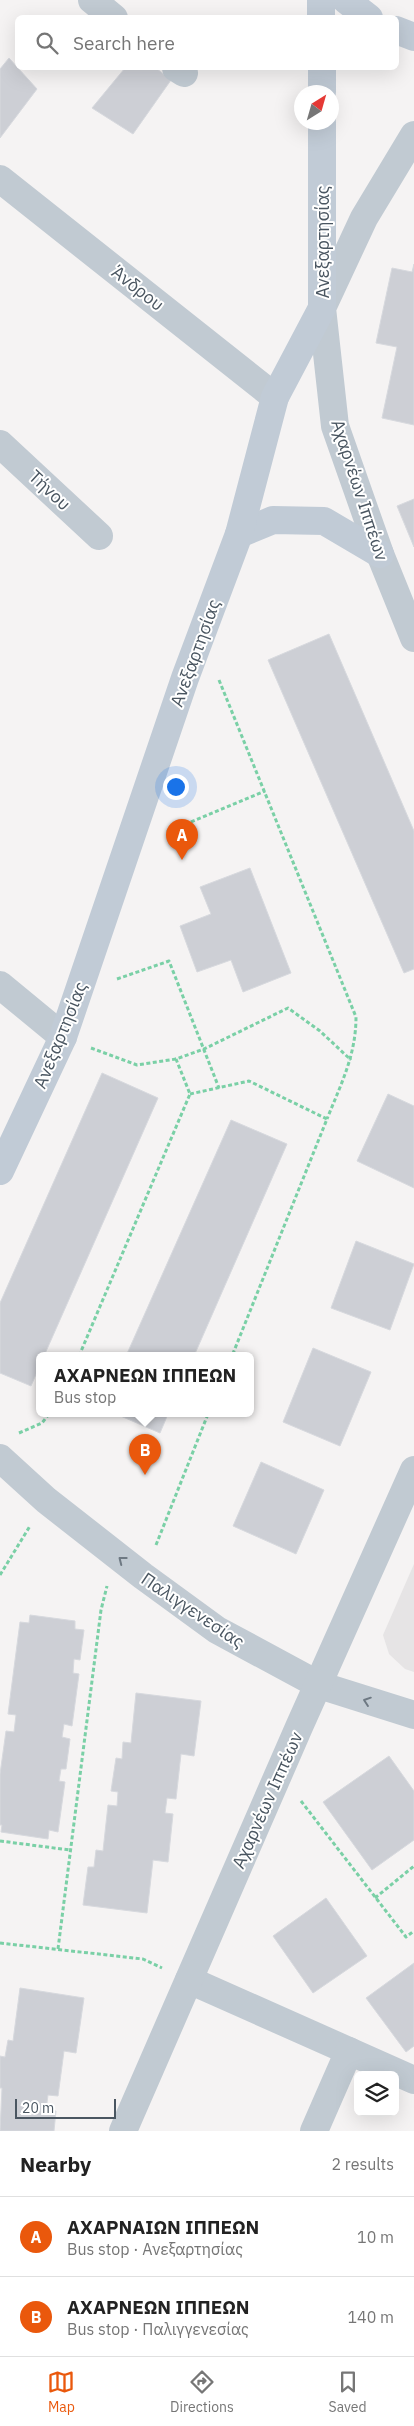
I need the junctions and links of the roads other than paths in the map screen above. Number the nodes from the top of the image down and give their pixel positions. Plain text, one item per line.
1 (92, 0) edge
2 (322, 0) edge
3 (346, 0) edge
4 (110, 15) edge
5 (322, 15) edge
6 (366, 15) edge
7 (399, 31) edge
8 (414, 37) edge
9 (322, 70) edge
10 (322, 85) edge
11 (322, 130) edge
12 (414, 135) edge
13 (0, 179) edge
14 (322, 308) junction
15 (275, 397) junction
16 (0, 444) edge
17 (239, 534) junction
18 (99, 536) dead end
19 (380, 554) junction
20 (414, 638) edge
21 (0, 985) edge
22 (63, 1037) junction
23 (0, 1171) edge
24 (0, 1458) edge
25 (414, 1470) edge
26 (319, 1685) junction
27 (414, 1715) edge
28 (189, 1980) junction
29 (349, 2051) junction
30 (414, 2080) edge
31 (123, 2131) edge
32 (314, 2131) edge

1 - 4 street
2 - 5 street
3 - 6 street
7 - 8 street
9 - 10 street
11 - 14 street, Ανεξαρτησίας
12 - 14 street
13 - 15 street, Άνδρου
14 - 15 street, Ανεξαρτησίας
14 - 19 street, Αχαρνέων Ιππέων
15 - 17 street, Ανεξαρτησίας
16 - 18 street, Τήνου
17 - 19 street
17 - 22 street, Ανεξαρτησίας
19 - 20 street, Αχαρνέων Ιππέων
21 - 22 street
22 - 23 street, Ανεξαρτησίας
26 -> 24 street, Παλιγγενεσίας
25 - 26 street, Αχαρνέων Ιππέων
27 -> 26 street, Παλιγγενεσίας
26 - 28 street, Αχαρνέων Ιππέων
28 - 29 street
28 - 31 street, Αχαρνέων Ιππέων
29 - 30 street
29 - 32 street

